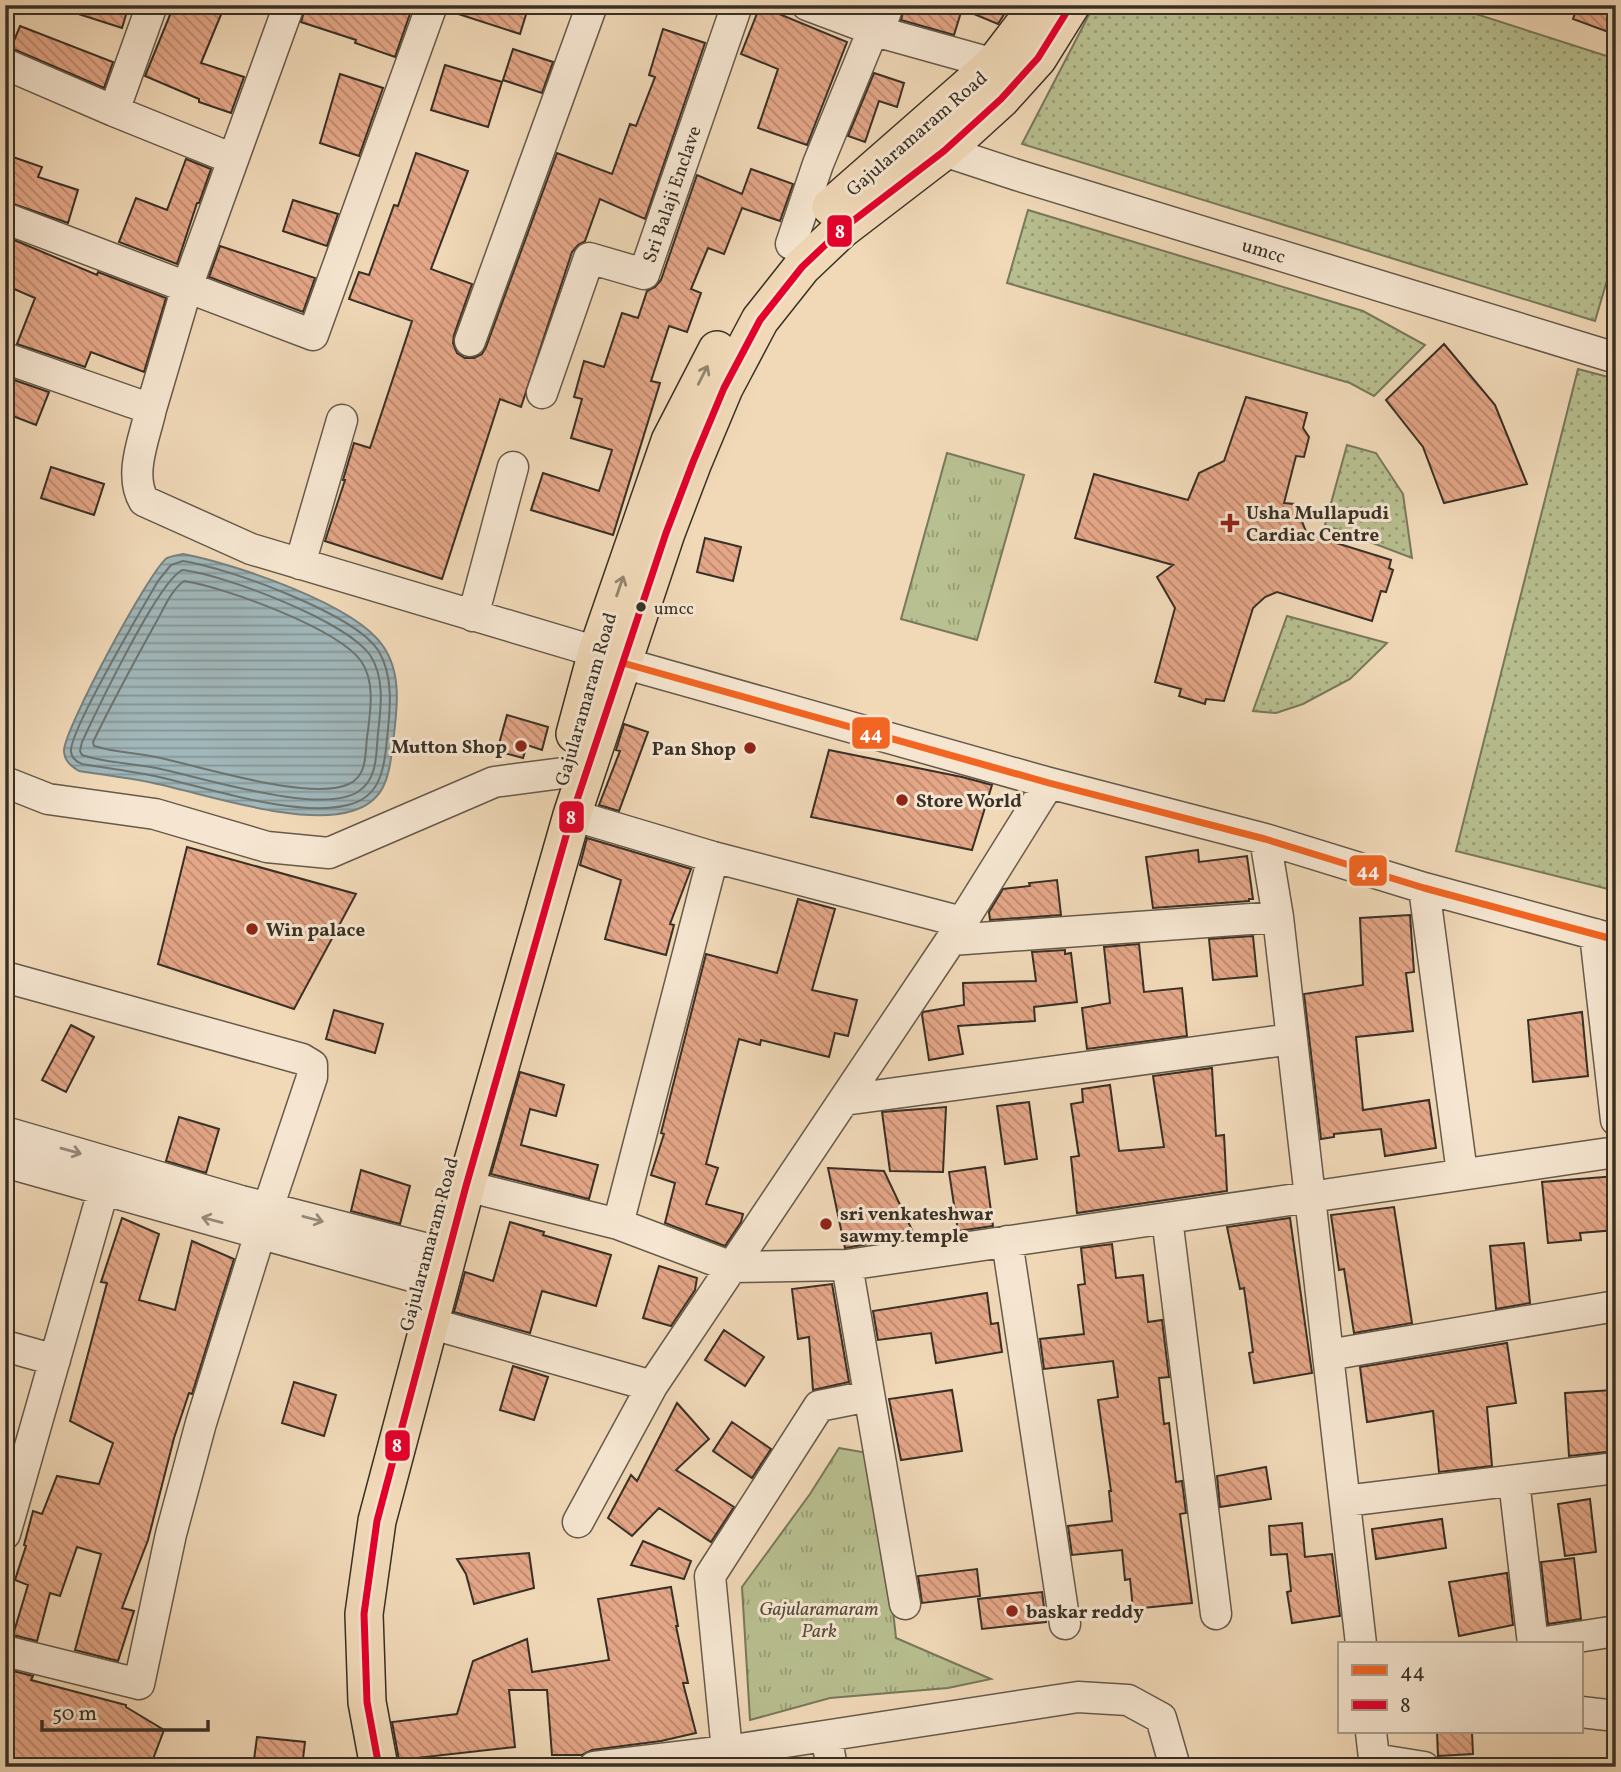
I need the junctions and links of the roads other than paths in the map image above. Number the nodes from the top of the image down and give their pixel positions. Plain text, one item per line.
1 (152, 5) edge
2 (289, 5) edge
3 (432, 5) edge
4 (592, 5) edge
5 (737, 5) edge
6 (807, 5) edge
7 (1038, 5) edge
8 (1071, 5) edge
9 (880, 22) edge
10 (5, 64) edge
11 (994, 64) junction
12 (114, 111) junction
13 (929, 143) junction
14 (233, 159) junction
15 (5, 218) edge
16 (791, 244) junction
17 (187, 287) junction
18 (470, 341) dead end
19 (5, 358) edge
20 (1616, 358) edge
21 (542, 393) dead end
22 (151, 409) junction
23 (342, 420) dead end
24 (513, 467) dead end
25 (300, 564) junction
26 (473, 615) junction
27 (610, 657) junction
28 (563, 773) junction
29 (5, 782) edge
30 (1049, 783) junction
31 (572, 815) junction
32 (1265, 839) junction
33 (713, 857) junction
34 (1424, 888) junction
35 (1278, 917) junction
36 (956, 931) junction
37 (1605, 937) edge
38 (5, 977) edge
39 (1292, 1039) junction
40 (844, 1100) junction
41 (1616, 1120) edge
42 (5, 1132) edge
43 (1616, 1152) edge
44 (5, 1162) edge
45 (1462, 1173) junction
46 (466, 1186) junction
47 (103, 1191) junction
48 (1310, 1196) junction
49 (1167, 1218) junction
50 (265, 1220) junction
51 (618, 1224) junction
52 (1007, 1241) junction
53 (424, 1264) junction
54 (847, 1265) junction
55 (732, 1267) junction
56 (1616, 1306) edge
57 (429, 1323) junction
58 (5, 1346) edge
59 (1328, 1356) junction
60 (55, 1360) junction
61 (652, 1386) junction
62 (869, 1396) junction
63 (1616, 1468) edge
64 (1514, 1481) junction
65 (1345, 1501) junction
66 (7, 1521) edge
67 (578, 1522) dead end
68 (905, 1604) dead end
69 (1216, 1614) dead end
70 (1065, 1624) dead end
71 (1616, 1631) edge
72 (1361, 1642) edge
73 (1533, 1642) edge
74 (1546, 1642) edge
75 (5, 1651) edge
76 (1582, 1712) edge
77 (1616, 1716) edge
78 (826, 1736) junction
79 (727, 1752) junction
80 (1373, 1753) edge
81 (656, 1763) edge
82 (362, 1767) edge
83 (379, 1767) edge
84 (593, 1767) edge
85 (832, 1767) edge
86 (1175, 1767) edge
87 (1424, 1767) edge

1 - 12 street
2 - 14 street
3 - 17 street
4 - 18 street
5 - 21 street, Sri Balaji Enclave
6 - 9 street
7 - 11 main road, Gajularamaram Road
8 - 13 main road, Gajularamaram Road
9 - 11 street
9 - 16 street
10 - 12 street
11 - 13 main road, Gajularamaram Road
12 - 14 street
13 - 16 main road, Gajularamaram Road
13 - 20 street, umcc
13 - 27 main road, Gajularamaram Road
14 - 17 street
15 - 17 street
27 -> 16 main road, Gajularamaram Road
17 - 22 street
19 - 22 street
22 - 25 street
23 - 25 street
24 - 26 street
25 - 26 street
26 - 27 street
27 - 28 main road, Gajularamaram Road
27 - 30 street
27 - 31 main road, Gajularamaram Road
28 - 29 street
28 - 53 main road, Gajularamaram Road
30 - 32 street
30 - 36 street
31 - 33 street
31 - 46 main road, Gajularamaram Road
32 - 34 street
32 - 35 street
33 - 36 street
33 - 51 street
34 - 37 street
34 - 45 street
35 - 36 street
35 - 39 street
36 - 40 street
37 - 41 street
38 - 50 street
39 - 40 street
39 - 48 street
40 - 55 street
42 -> 50 street
43 - 45 street
44 - 47 street
45 - 48 street
46 - 51 street
46 - 57 main road, Gajularamaram Road
50 -> 47 street
47 - 60 street
48 - 49 street
48 - 59 street
49 - 52 street
49 - 69 street
50 - 53 street
50 - 75 street
51 - 55 street
52 - 54 street
52 - 70 street
53 - 82 main road, Gajularamaram Road
54 - 55 street
54 - 62 street
55 - 61 street
56 - 59 street
57 - 61 street
57 - 83 main road, Gajularamaram Road
58 - 60 street
59 - 65 street
60 - 66 street
61 - 67 street
62 - 68 street
62 - 79 street
63 - 64 street
64 - 65 street
64 - 73 street
65 - 72 street
71 - 74 street
76 - 77 street
78 - 79 street
78 - 85 street
78 - 86 street
79 - 81 street
80 - 87 street
81 - 84 street

